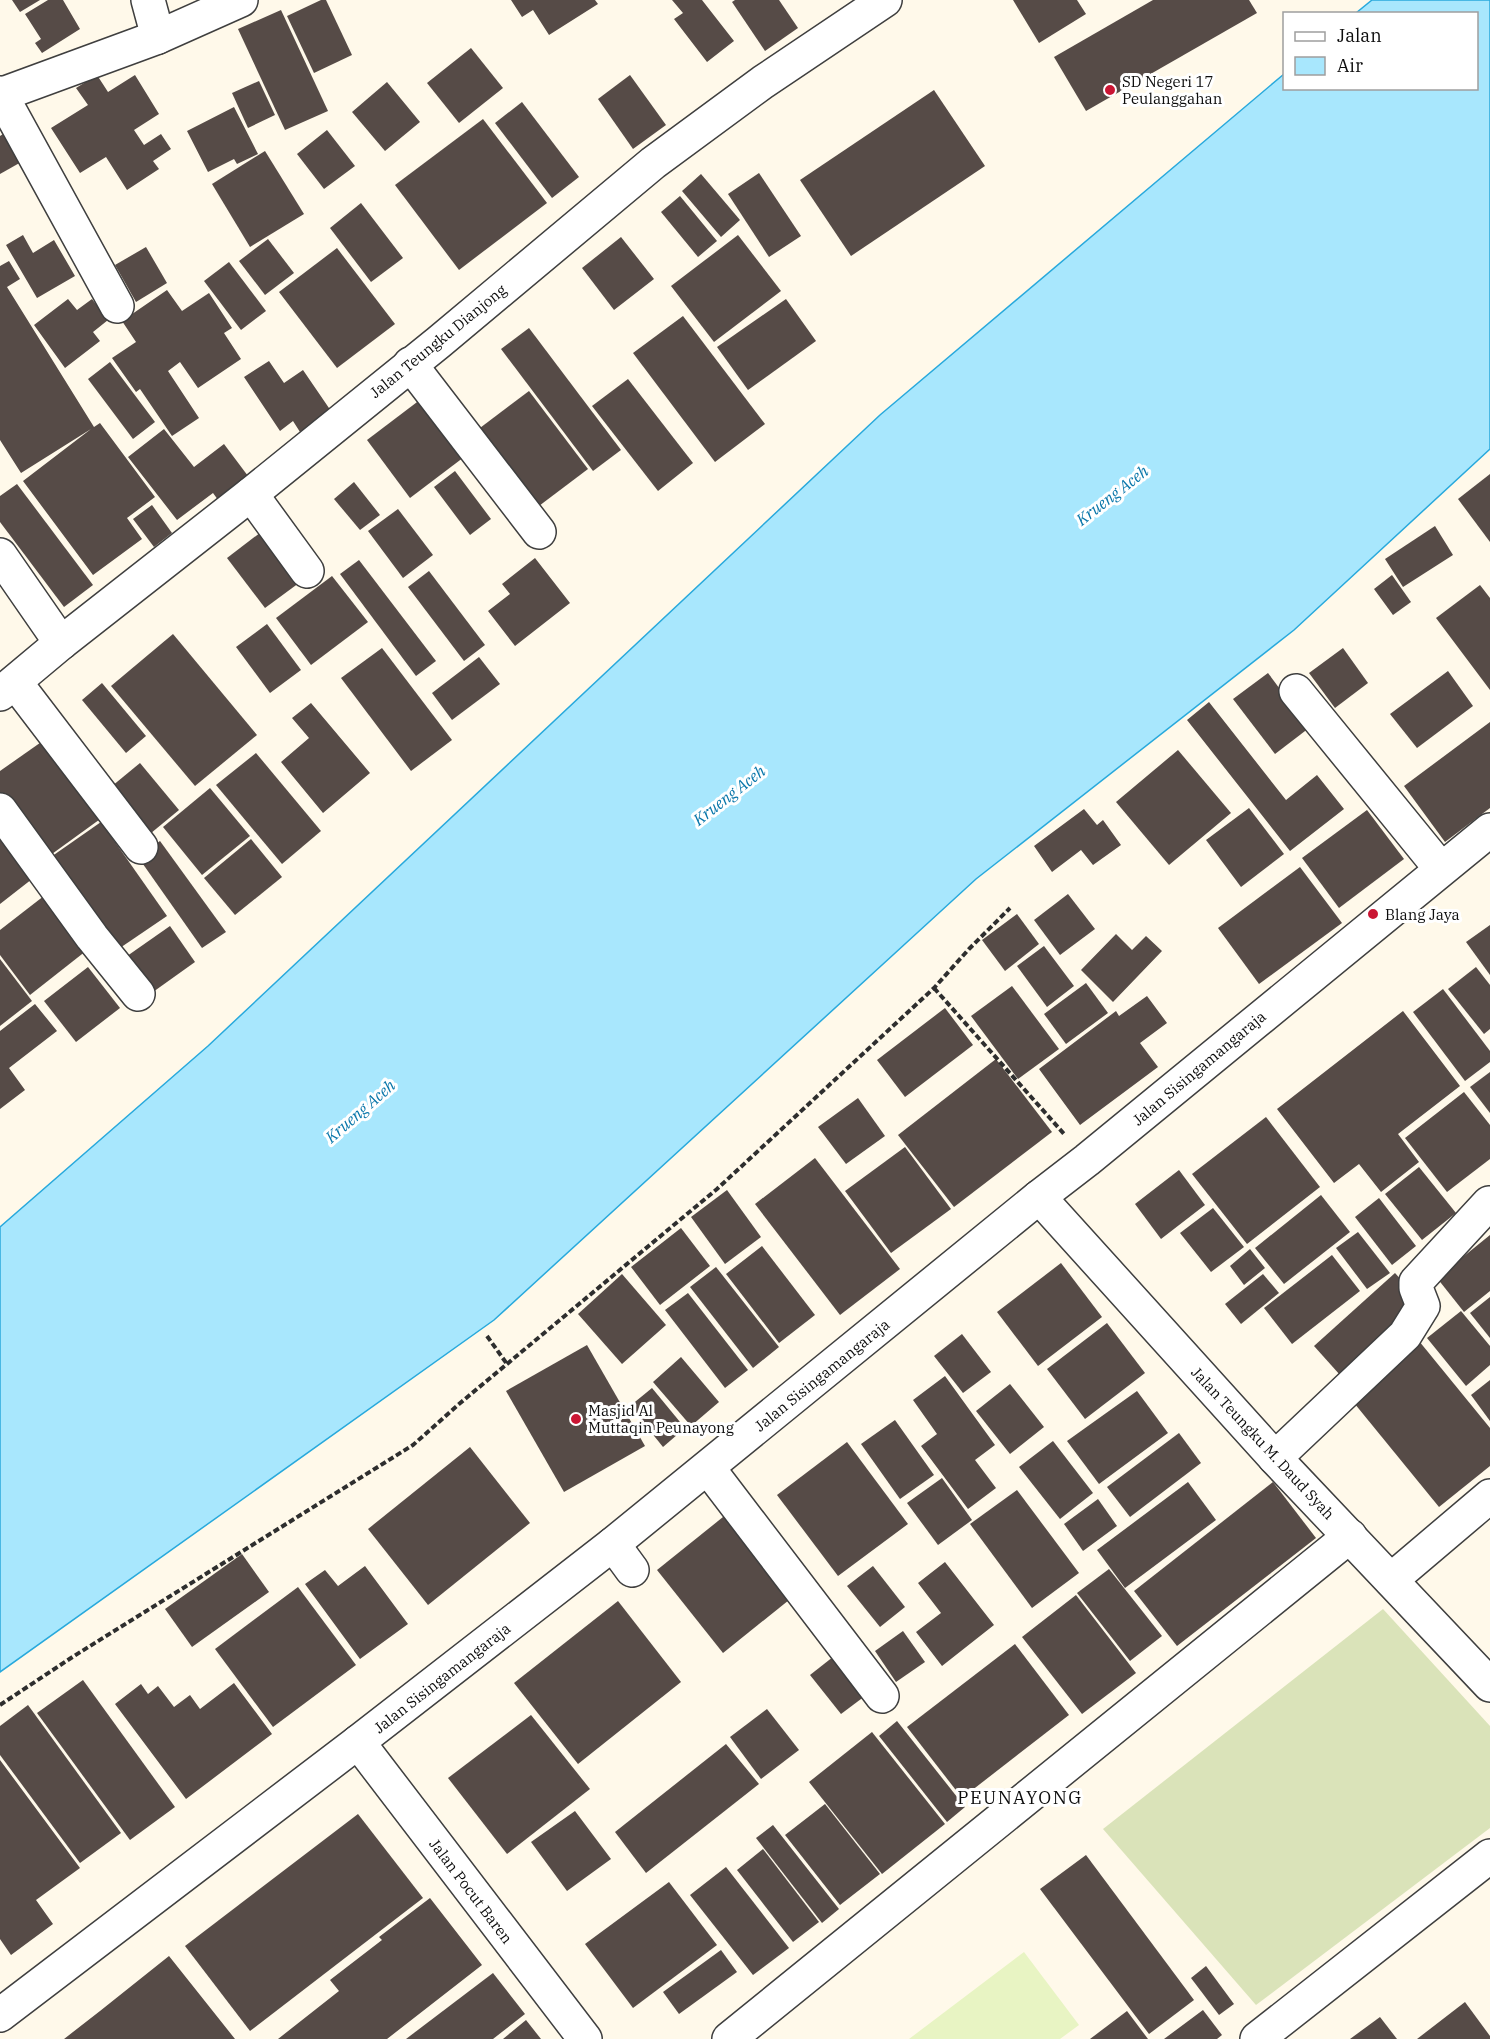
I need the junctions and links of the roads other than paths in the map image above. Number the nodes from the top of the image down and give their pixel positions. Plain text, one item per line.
1 (148, 0) edge
2 (241, 0) edge
3 (885, 0) edge
4 (159, 37) junction
5 (0, 94) edge
6 (117, 306) dead end
7 (410, 364) junction
8 (251, 495) junction
9 (539, 532) dead end
10 (0, 555) edge
11 (307, 571) dead end
12 (60, 643) junction
13 (8, 688) edge
14 (1296, 691) dead end
15 (0, 810) edge
16 (1490, 831) edge
17 (141, 847) dead end
18 (1441, 869) junction
19 (138, 994) dead end
20 (1039, 1197) junction
21 (1490, 1204) edge
22 (1275, 1458) junction
23 (708, 1468) junction
24 (1490, 1496) edge
25 (1350, 1536) junction
26 (1391, 1580) junction
27 (1490, 1685) edge
28 (882, 1696) dead end
29 (358, 1742) junction
30 (1490, 1856) edge
31 (0, 2015) edge
32 (585, 2039) edge
33 (729, 2039) edge
34 (1257, 2039) edge

1 - 4 street
2 - 4 street
3 - 7 street, Jalan Teungku Dianjong
4 - 5 street
5 - 6 street
7 - 8 street, Jalan Teungku Dianjong
7 - 9 street
8 - 11 street
8 - 12 street, Jalan Teungku Dianjong
10 - 12 street
12 - 13 street, Jalan Teungku Dianjong
13 - 17 street
14 - 18 street
15 - 19 street
16 - 18 street, Jalan Sisingamangaraja
18 - 20 street, Jalan Sisingamangaraja
20 - 22 street, Jalan Teungku M. Daud Syah
20 - 23 street, Jalan Sisingamangaraja
21 - 22 street
22 - 25 street, Jalan Teungku M. Daud Syah
23 - 28 street
23 - 29 street, Jalan Sisingamangaraja
24 - 26 street
25 - 26 street, Jalan Teungku M. Daud Syah
25 - 33 street
26 - 27 street, Jalan Teungku M. Daud Syah
29 - 31 street, Jalan Sisingamangaraja
29 - 32 street, Jalan Pocut Baren
30 - 34 street

